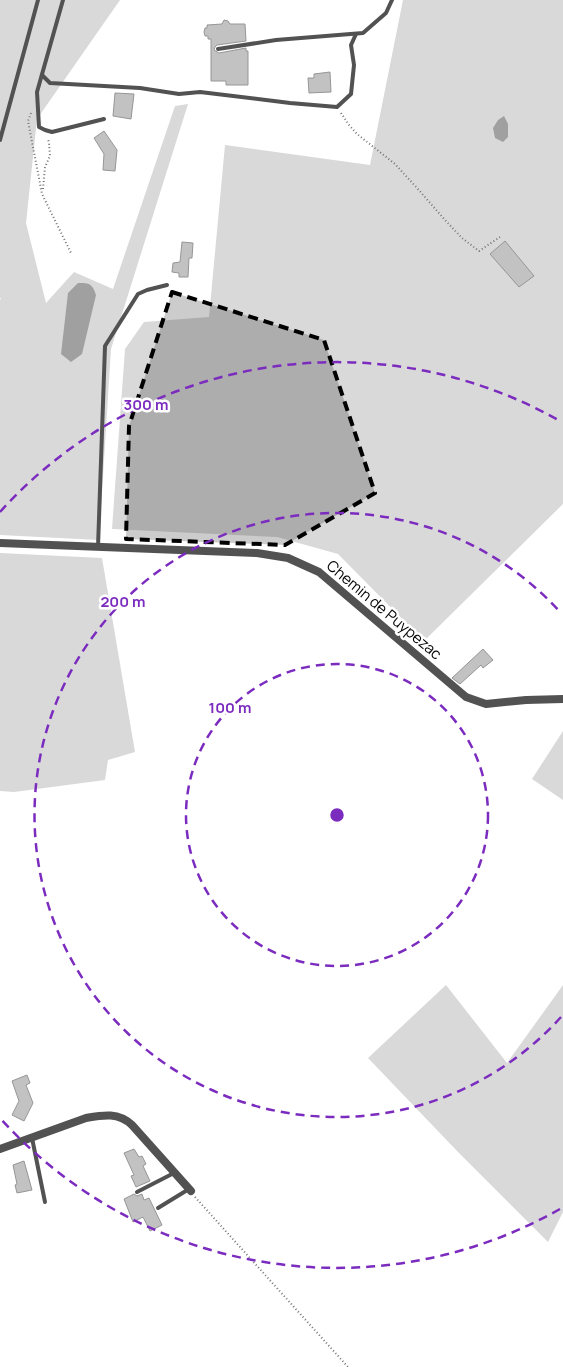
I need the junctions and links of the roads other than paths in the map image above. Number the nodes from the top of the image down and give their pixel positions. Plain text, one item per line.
1 (38, 0) edge
2 (63, 0) edge
3 (392, 0) edge
4 (356, 34) junction
5 (218, 49) dead end
6 (42, 75) junction
7 (104, 119) dead end
8 (0, 140) edge
9 (167, 284) dead end
10 (0, 542) edge
11 (98, 547) junction
12 (563, 699) edge
13 (32, 1138) junction
14 (0, 1150) edge
15 (174, 1173) junction
16 (190, 1190) joint
17 (137, 1192) dead end
18 (45, 1202) dead end
19 (158, 1208) dead end

1 - 8 lane
2 - 6 lane
3 - 4 lane
4 - 5 lane
4 - 6 lane
6 - 7 lane
9 - 11 lane
10 - 11 street, Chemin de Puypezac
11 - 12 street, Chemin de Puypezac
13 - 14 street
13 - 15 street
13 - 18 lane
15 - 16 street
15 - 17 lane
16 - 19 lane

